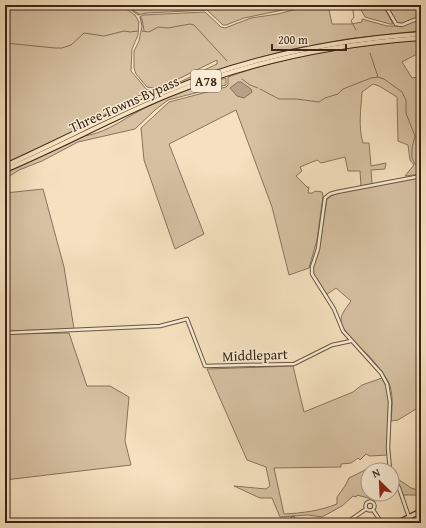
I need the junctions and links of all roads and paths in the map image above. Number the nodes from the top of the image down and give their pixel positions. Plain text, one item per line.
1 (385, 5) edge
2 (418, 5) edge
3 (419, 18) junction
4 (421, 34) edge
5 (421, 37) edge
6 (421, 76) edge
7 (421, 91) edge
8 (5, 166) edge
9 (5, 170) edge
10 (421, 176) edge
11 (5, 333) edge
12 (351, 341) junction
13 (389, 462) edge
14 (400, 491) edge
15 (366, 509) junction
16 (373, 510) junction
17 (421, 511) edge
18 (408, 517) junction
19 (293, 518) dead end
20 (295, 523) edge
21 (346, 523) edge
22 (382, 523) edge
23 (397, 523) edge
24 (409, 523) edge

1 - 3 street
2 - 3 street
3 - 5 street, bridge
4 - 8 main road, Three Towns Bypass / A78
5 - 9 main road, Three Towns Bypass / A78
6 - 7 street
10 - 12 street
11 - 12 street, Middlepart
12 - 13 street
14 - 18 street
15 - 16 street
15 - 16 street
15 - 21 street
16 - 22 street
17 - 18 main road
18 - 23 main road
18 - 24 street
19 - 20 street

